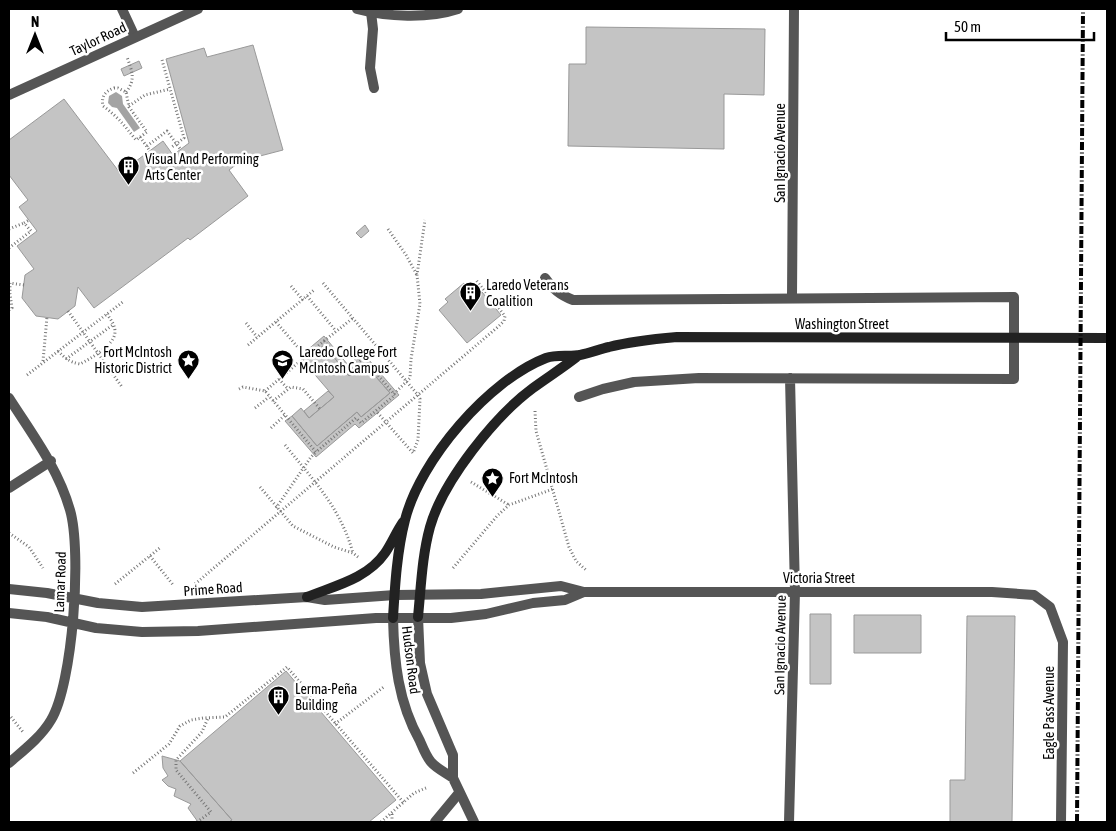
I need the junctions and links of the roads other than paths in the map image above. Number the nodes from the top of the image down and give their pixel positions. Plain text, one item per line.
1 (122, 9) edge
2 (198, 9) edge
3 (357, 9) edge
4 (458, 9) edge
5 (794, 9) edge
6 (371, 12) junction
7 (135, 37) junction
8 (374, 88) dead end
9 (9, 95) edge
10 (545, 278) dead end
11 (792, 298) junction
12 (1107, 338) edge
13 (580, 355) junction
14 (790, 378) junction
15 (9, 398) edge
16 (579, 398) dead end
17 (51, 461) junction
18 (9, 488) edge
19 (405, 519) junction
20 (9, 589) edge
21 (795, 591) junction
22 (584, 592) junction
23 (420, 594) junction
24 (394, 595) junction
25 (74, 597) junction
26 (307, 597) junction
27 (1050, 606) joint
28 (9, 613) edge
29 (418, 617) junction
30 (392, 618) junction
31 (72, 622) junction
32 (9, 763) edge
33 (453, 778) junction
34 (459, 793) junction
35 (435, 822) edge
36 (474, 822) edge
37 (789, 822) edge
38 (1062, 822) edge

1 - 7 street
2 - 7 street, Taylor Road
3 - 6 street
4 - 6 street
5 - 11 street, San Ignacio Avenue
6 - 8 street
7 - 9 street, Taylor Road
10 - 11 street
11 - 14 street
12 - 13 main road, Washington Street
13 - 19 main road
13 - 23 main road
14 - 16 street
14 - 21 street, San Ignacio Avenue
15 - 17 street, Lamar Road
17 - 18 street
17 - 25 street, Lamar Road
19 - 24 main road
19 - 26 main road
20 - 25 street, Prime Road
21 - 22 street, Victoria Street
21 - 27 street, Victoria Street
21 - 37 street, San Ignacio Avenue
22 - 23 street, Victoria Street
22 - 29 street, Victoria Street
23 - 24 street, Prime Road
23 - 29 main road
24 - 26 street, Prime Road
24 - 30 main road
25 - 26 street, Prime Road
25 - 31 street, Lamar Road
27 - 38 street, Eagle Pass Avenue
28 - 31 street
29 - 30 street
29 - 33 street, Hudson Road
30 - 31 street
30 - 33 street, Hudson Road
31 - 32 street, Lamar Road
33 - 34 street, Hudson Road
34 - 35 street
34 - 36 street, Hudson Road

